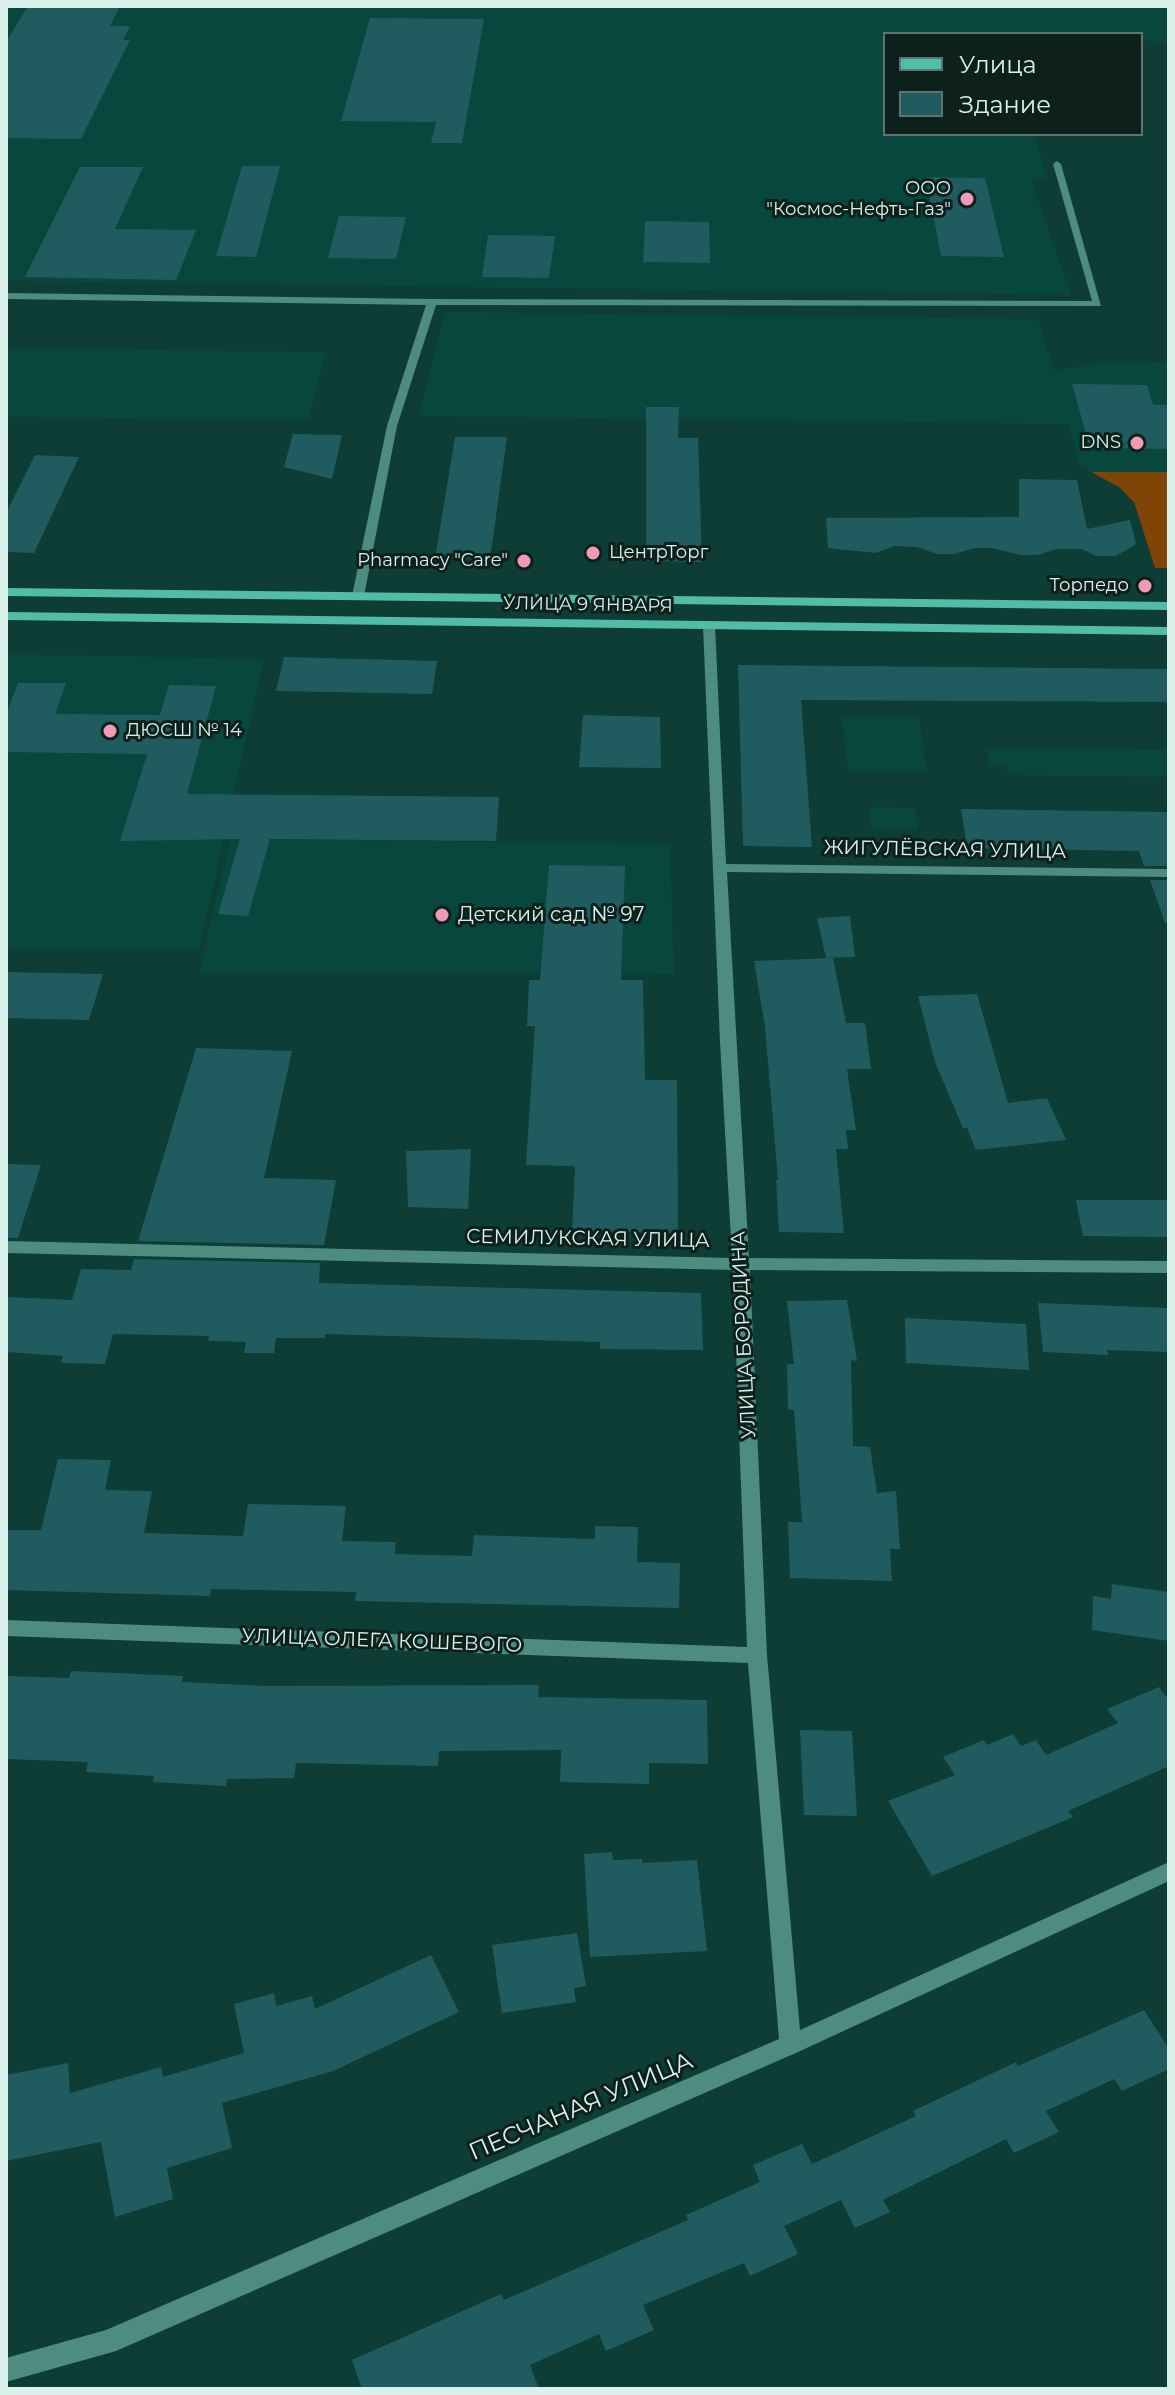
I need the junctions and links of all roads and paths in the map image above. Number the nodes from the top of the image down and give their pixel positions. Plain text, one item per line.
1 (1057, 164) dead end
2 (6, 296) edge
3 (432, 302) junction
4 (6, 592) edge
5 (358, 596) junction
6 (1169, 606) edge
7 (6, 616) edge
8 (709, 625) junction
9 (1169, 631) edge
10 (721, 868) junction
11 (1169, 873) edge
12 (6, 1247) edge
13 (741, 1264) junction
14 (1169, 1267) edge
15 (6, 1628) edge
16 (757, 1655) junction
17 (1169, 1871) edge
18 (790, 2045) junction
19 (6, 2370) edge

1 - 3 street
2 - 3 street
3 - 5 street
4 - 5 main road, УЛИЦА 9 ЯНВАРЯ
5 - 6 main road, УЛИЦА 9 ЯНВАРЯ
7 - 8 main road, УЛИЦА 9 ЯНВАРЯ
8 - 9 main road, УЛИЦА 9 ЯНВАРЯ
8 - 10 street, УЛИЦА БОРОДИНА
10 - 11 street, ЖИГУЛЁВСКАЯ УЛИЦА
10 - 13 street, УЛИЦА БОРОДИНА
12 - 13 street, СЕМИЛУКСКАЯ УЛИЦА
13 - 14 street, СЕМИЛУКСКАЯ УЛИЦА
13 - 16 street, УЛИЦА БОРОДИНА
15 - 16 street, УЛИЦА ОЛЕГА КОШЕВОГО
16 - 18 street, УЛИЦА БОРОДИНА
17 - 18 street, ПЕСЧАНАЯ УЛИЦА
18 - 19 street, ПЕСЧАНАЯ УЛИЦА

